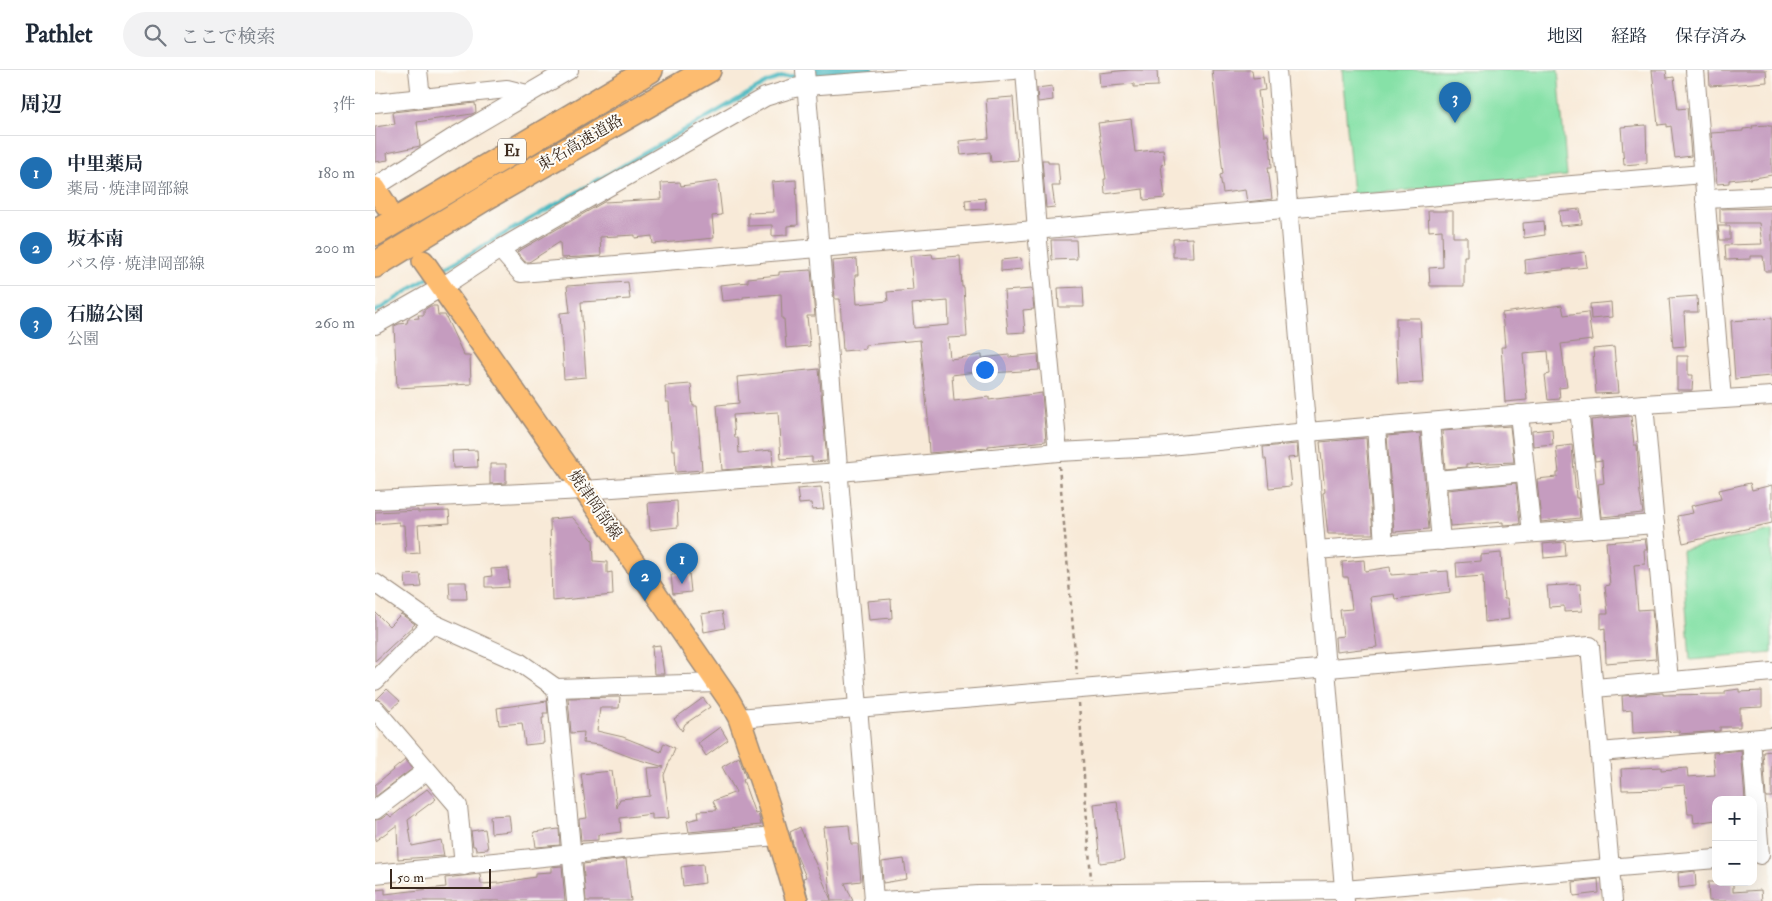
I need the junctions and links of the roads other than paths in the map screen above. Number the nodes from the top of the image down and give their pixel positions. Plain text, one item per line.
1 (418, 70) edge
2 (569, 70) edge
3 (650, 70) edge
4 (708, 70) edge
5 (1014, 70) edge
6 (1025, 70) edge
7 (1277, 70) edge
8 (1695, 70) edge
9 (806, 78) edge
10 (527, 94) junction
11 (421, 98) junction
12 (375, 103) edge
13 (1703, 174) junction
14 (379, 193) edge
15 (1772, 196) edge
16 (1705, 198) junction
17 (1289, 209) junction
18 (1037, 231) junction
19 (375, 233) edge
20 (500, 249) junction
21 (820, 250) junction
22 (423, 261) dead end
23 (375, 265) edge
24 (442, 287) junction
25 (375, 325) edge
26 (1772, 396) edge
27 (1722, 399) junction
28 (1644, 404) junction
29 (1579, 409) junction
30 (1519, 414) junction
31 (1430, 422) junction
32 (1376, 426) junction
33 (1307, 432) junction
34 (1058, 452) junction
35 (839, 472) junction
36 (1525, 472) junction
37 (1436, 480) junction
38 (584, 490) junction
39 (375, 500) edge
40 (1655, 524) junction
41 (1592, 529) junction
42 (1532, 533) junction
43 (1441, 540) junction
44 (1384, 545) junction
45 (1316, 550) junction
46 (375, 583) edge
47 (432, 623) junction
48 (1326, 668) junction
49 (1772, 672) edge
50 (375, 681) edge
51 (1669, 681) junction
52 (718, 683) junction
53 (556, 688) junction
54 (1595, 688) junction
55 (858, 707) junction
56 (375, 710) edge
57 (739, 718) junction
58 (1772, 737) edge
59 (1751, 739) junction
60 (1601, 752) junction
61 (426, 770) junction
62 (375, 810) edge
63 (778, 836) junction
64 (572, 854) junction
65 (1762, 854) edge
66 (1712, 859) edge
67 (464, 866) junction
68 (1610, 868) junction
69 (375, 874) edge
70 (1344, 895) edge
71 (1282, 896) edge
72 (576, 901) edge
73 (797, 901) edge
74 (873, 901) edge
75 (881, 901) edge
76 (1613, 901) edge

1 - 11 street
2 - 10 street
3 - 19 highway, 東名高速道路 / E1
4 - 23 highway, 東名高速道路 / E1
5 - 9 street
6 - 18 street
7 - 17 street
8 - 13 street
9 - 20 street
9 - 21 street
10 - 11 street
10 - 14 street
11 - 12 street
13 - 16 street
13 - 17 street
15 - 16 street
16 - 27 street
17 - 18 street
17 - 33 street
18 - 21 street
18 - 34 street
20 - 21 street
20 - 24 street
21 - 35 street
22 - 24 main road, 焼津岡部線
24 - 25 street
24 - 38 main road, 焼津岡部線
26 - 27 street
27 - 28 street
28 - 29 street
28 - 40 street
29 - 30 street
29 - 41 street
30 - 31 street
30 - 36 street
31 - 32 street
31 - 37 street
32 - 33 street
32 - 44 street
33 - 34 street
33 - 45 street
34 - 35 street
35 - 38 street
35 - 55 street
36 - 37 street
36 - 42 street
37 - 43 street
38 - 39 street
38 - 52 main road, 焼津岡部線
40 - 41 street
40 - 51 street
41 - 42 street
42 - 43 street
43 - 44 street
44 - 45 street
45 - 48 street
46 - 47 street
47 - 50 street
47 - 53 street
48 - 54 street
48 - 55 street
48 - 70 street
49 - 51 street
51 - 54 street
52 - 53 street
52 - 57 main road, 焼津岡部線
53 - 64 street
54 - 60 street
55 - 57 street
55 - 74 street
56 - 61 street
57 - 63 main road, 焼津岡部線
58 - 59 street
59 - 60 street
59 - 65 street
60 - 68 street
61 - 62 street
61 - 67 street
63 - 64 street
63 - 73 main road, 焼津岡部線
64 - 67 street
64 - 72 street
66 - 68 street
67 - 69 street
68 - 70 street
68 - 76 street
70 - 71 street
71 - 75 street

